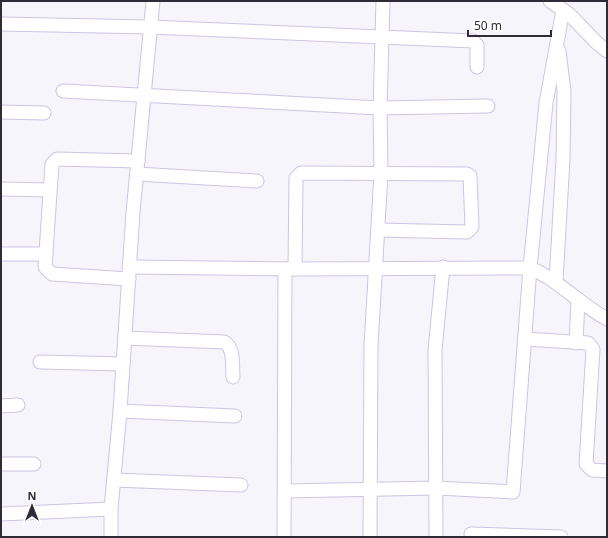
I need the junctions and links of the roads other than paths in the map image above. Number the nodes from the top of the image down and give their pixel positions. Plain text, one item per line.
1 (153, 1) edge
2 (383, 1) edge
3 (550, 1) edge
4 (563, 10) junction
5 (1, 24) edge
6 (150, 27) junction
7 (383, 37) junction
8 (557, 39) junction
9 (607, 51) edge
10 (477, 67) dead end
11 (63, 91) dead end
12 (144, 96) junction
13 (488, 106) dead end
14 (380, 108) junction
15 (1, 112) edge
16 (44, 113) dead end
17 (137, 168) junction
18 (381, 173) junction
19 (257, 181) dead end
20 (1, 189) edge
21 (50, 190) junction
22 (378, 230) junction
23 (1, 254) edge
24 (46, 254) junction
25 (376, 267) junction
26 (443, 268) junction
27 (530, 268) junction
28 (290, 269) junction
29 (129, 273) junction
30 (556, 281) junction
31 (578, 300) junction
32 (607, 319) edge
33 (125, 338) junction
34 (525, 339) junction
35 (576, 342) junction
36 (40, 362) dead end
37 (123, 364) junction
38 (233, 377) dead end
39 (18, 405) dead end
40 (1, 406) edge
41 (120, 411) junction
42 (235, 416) dead end
43 (1, 464) edge
44 (34, 464) dead end
45 (607, 471) edge
46 (114, 480) junction
47 (241, 485) dead end
48 (437, 488) junction
49 (371, 490) junction
50 (285, 491) junction
51 (111, 509) junction
52 (1, 514) edge
53 (471, 534) dead end
54 (111, 537) edge
55 (284, 537) edge
56 (370, 537) edge
57 (436, 537) edge
58 (561, 537) edge

1 - 6 street
2 - 7 street
3 - 4 street
4 - 8 street
4 - 9 street
5 - 6 street
6 - 7 street
6 - 12 street
7 - 10 street
7 - 14 street
8 - 27 street
8 - 30 street
11 - 12 street
12 - 14 street
12 - 17 street
13 - 14 street
14 - 18 street
15 - 16 street
17 - 19 street
17 - 21 street
17 - 29 street
18 - 22 street
18 - 22 street
18 - 28 street
20 - 21 street
21 - 24 street
22 - 25 street
23 - 24 street
24 - 29 street
25 - 26 street
25 - 28 street
25 - 49 street
26 - 27 street
26 - 48 street
27 - 30 street
27 - 34 street
28 - 29 street
28 - 50 street
29 - 33 street
30 - 31 street
31 - 32 street
31 - 35 street
33 - 37 street
33 - 38 street
34 - 35 street
34 - 48 street
35 - 45 street
36 - 37 street
37 - 41 street
39 - 40 street
41 - 42 street
41 - 46 street
43 - 44 street
46 - 47 street
46 - 51 street
48 - 49 street
48 - 57 street
49 - 50 street
49 - 56 street
50 - 55 street
51 - 52 street
51 - 54 street
53 - 58 street

